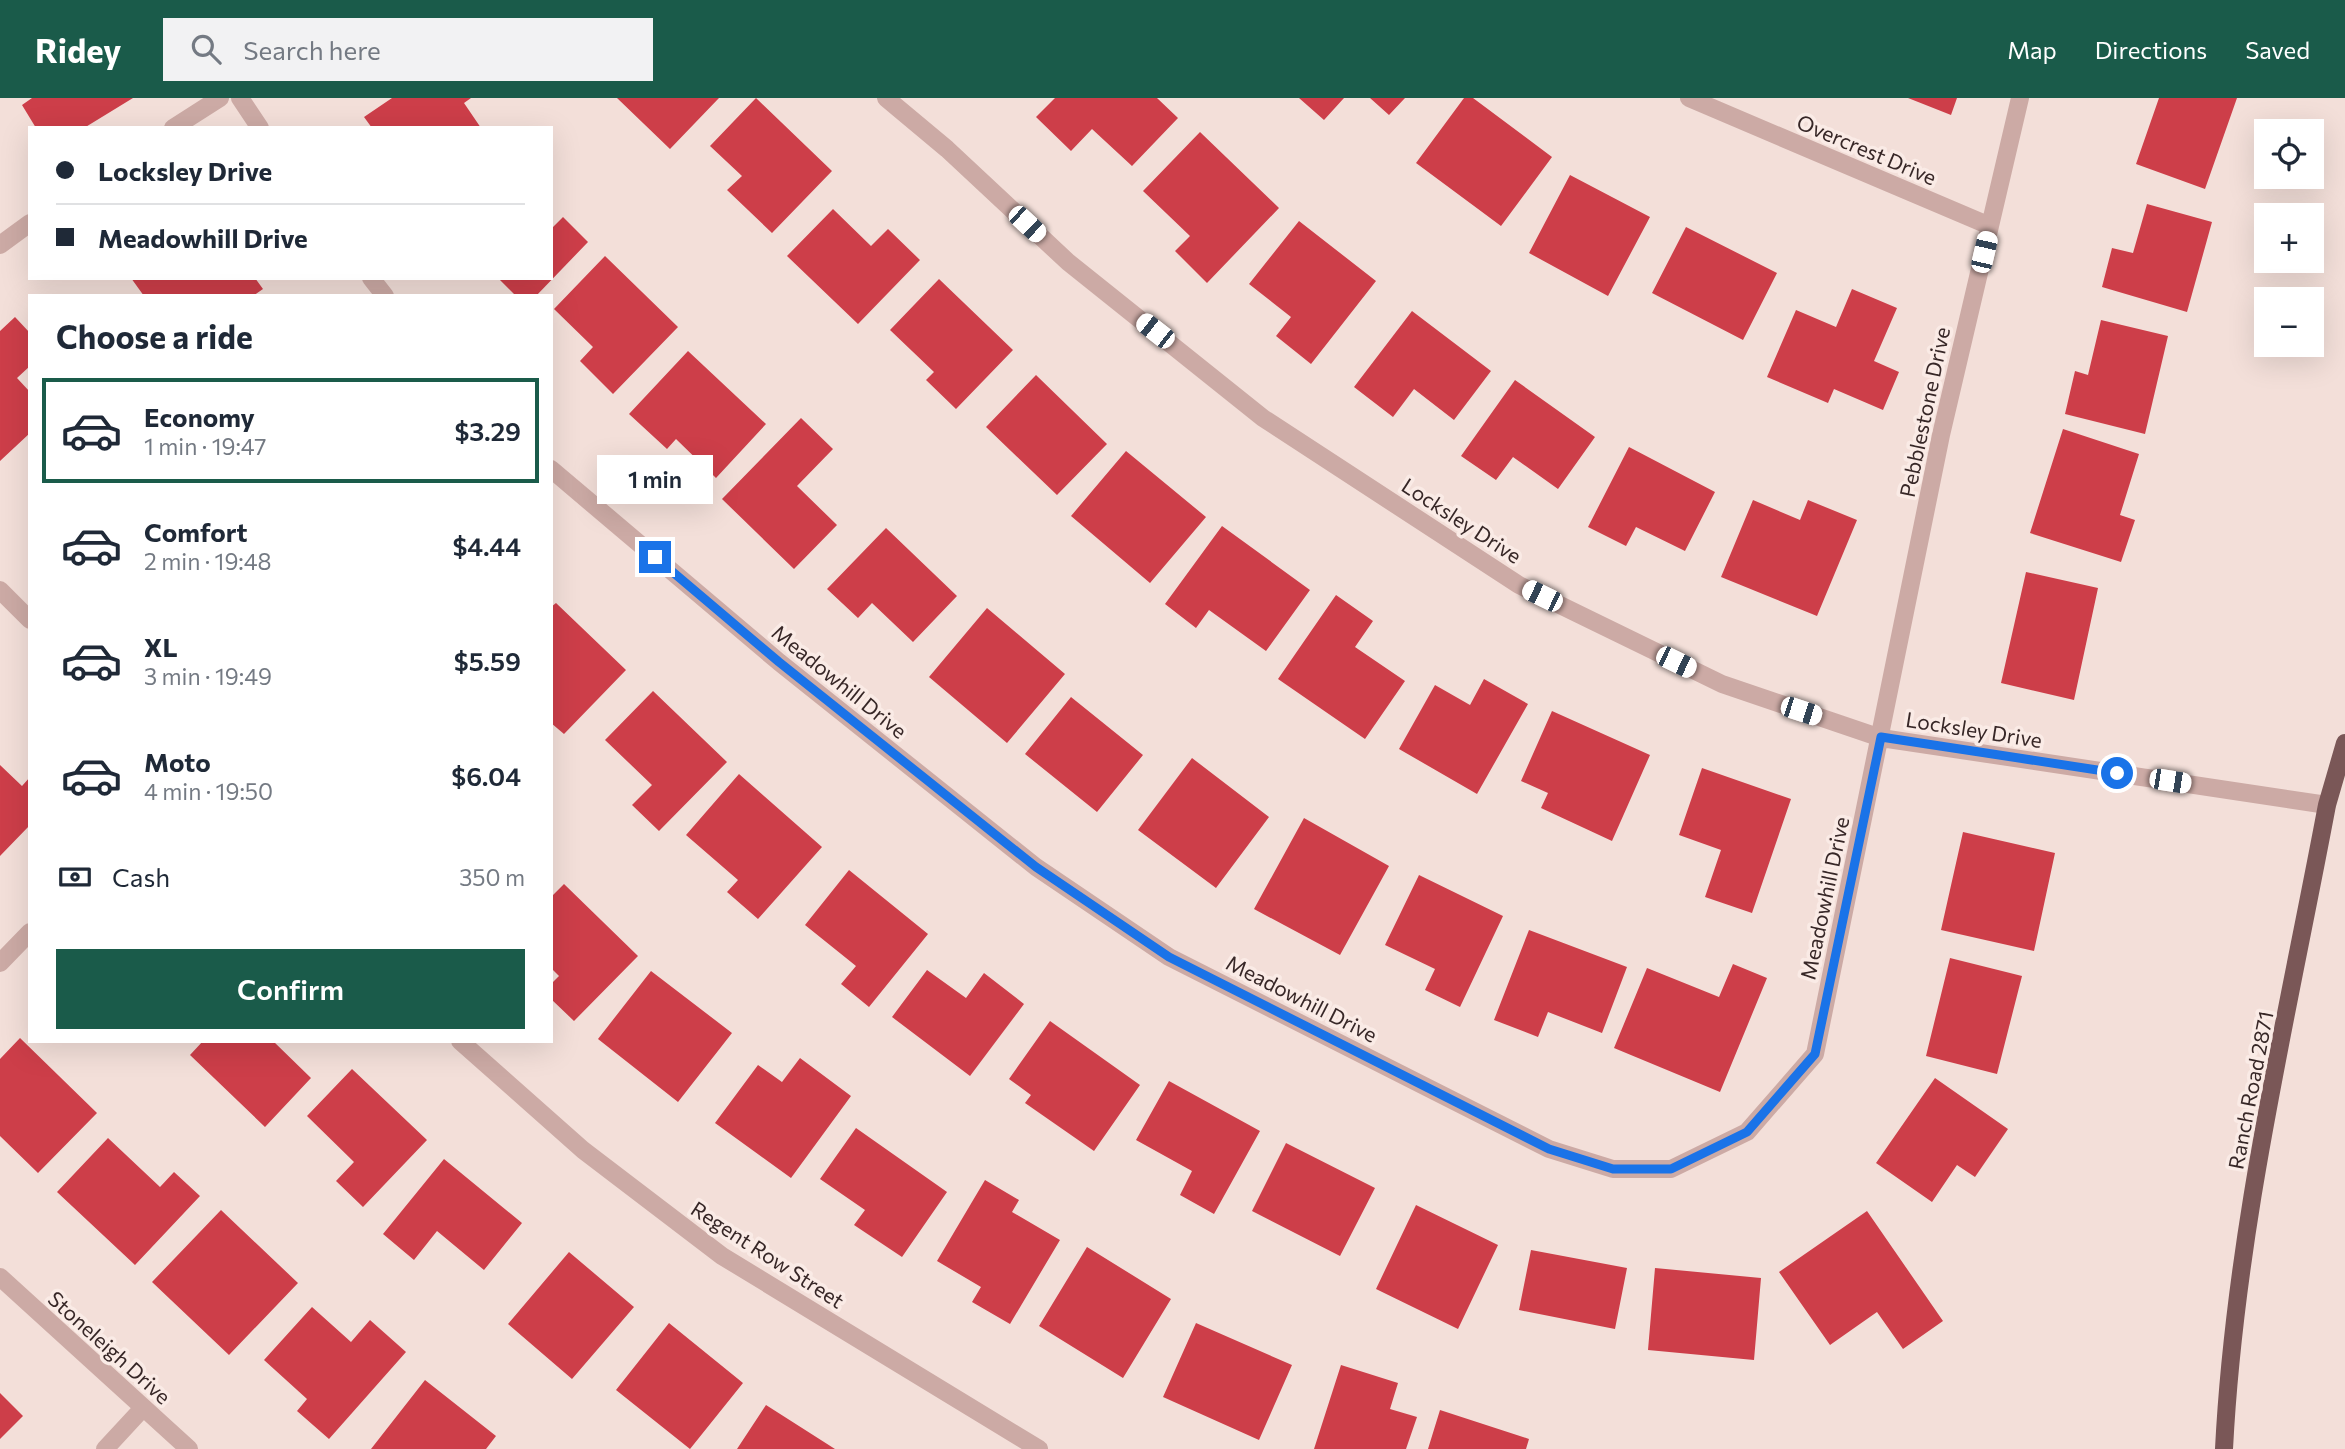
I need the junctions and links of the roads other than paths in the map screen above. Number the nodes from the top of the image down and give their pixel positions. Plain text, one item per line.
1 (220, 98) edge
2 (240, 98) edge
3 (886, 98) edge
4 (1689, 98) edge
5 (2020, 98) edge
6 (176, 126) edge
7 (259, 126) edge
8 (28, 224) edge
9 (1990, 226) junction
10 (0, 245) edge
11 (373, 280) edge
12 (384, 294) edge
13 (553, 471) edge
14 (0, 590) edge
15 (28, 618) edge
16 (1881, 737) junction
17 (2345, 743) edge
18 (2327, 805) junction
19 (28, 934) edge
20 (0, 963) edge
21 (462, 1043) edge
22 (0, 1277) edge
23 (143, 1408) junction
24 (105, 1449) edge
25 (189, 1449) edge
26 (1039, 1449) edge
27 (2224, 1449) edge

1 - 6 street
2 - 7 street
3 - 16 street, Locksley Drive
4 - 9 street, Overcrest Drive
5 - 9 street, Pebblestone Drive
8 - 10 street
9 - 16 street, Pebblestone Drive
11 - 12 street
13 - 16 street, Meadowhill Drive
14 - 15 street
16 - 18 street, Locksley Drive
17 - 18 main road, Ranch Road 2871
18 - 27 main road, Ranch Road 2871
19 - 20 street
21 - 26 street, Regent Row Street
22 - 23 street, Stoneleigh Drive
23 - 24 street
23 - 25 street, Stoneleigh Drive

